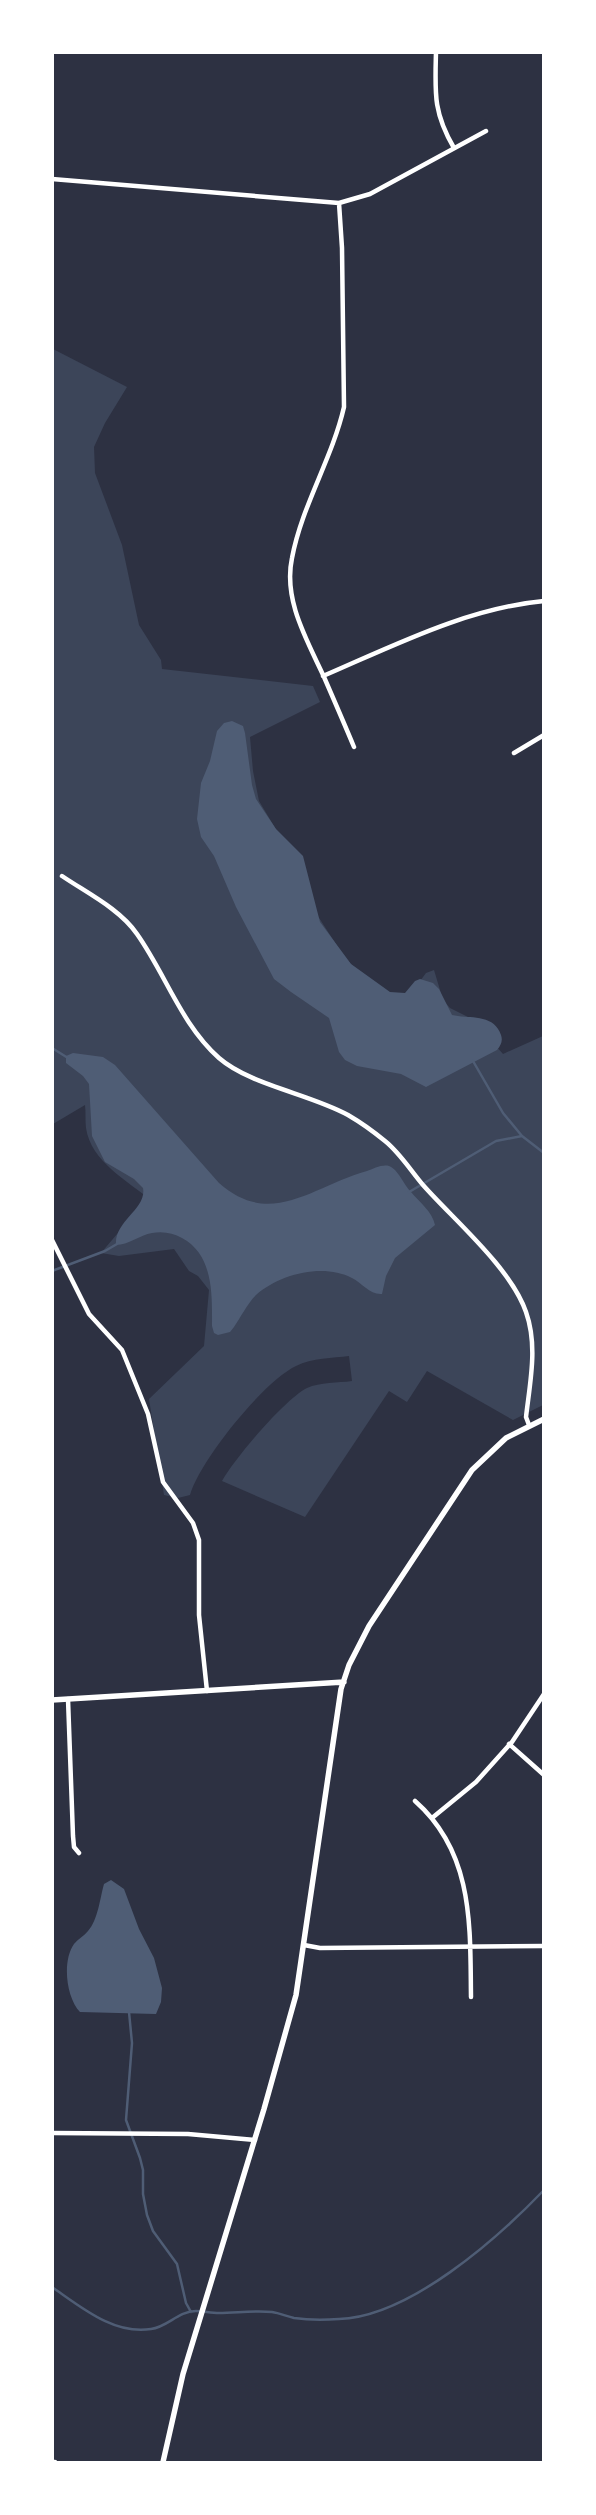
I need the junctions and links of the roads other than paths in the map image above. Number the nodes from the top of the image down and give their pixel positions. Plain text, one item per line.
1 (436, 52) edge
2 (486, 131) dead end
3 (454, 148) junction
4 (52, 179) edge
5 (339, 203) junction
6 (544, 601) edge
7 (323, 676) junction
8 (544, 735) edge
9 (354, 747) dead end
10 (514, 753) dead end
11 (62, 876) dead end
12 (52, 1240) edge
13 (544, 1419) edge
14 (529, 1425) junction
15 (344, 1682) junction
16 (208, 1692) junction
17 (544, 1694) edge
18 (68, 1699) junction
19 (52, 1700) edge
20 (509, 1744) junction
21 (544, 1775) edge
22 (415, 1801) dead end
23 (432, 1818) junction
24 (79, 1853) dead end
25 (304, 1945) junction
26 (470, 1946) junction
27 (544, 1946) edge
28 (471, 1996) dead end
29 (52, 2133) edge
30 (254, 2140) junction
31 (163, 2462) edge

1 - 3 street
2 - 3 street
3 - 5 street
4 - 5 street
5 - 7 street
6 - 7 street
7 - 9 street
8 - 10 street
11 - 14 street
12 - 16 street
13 - 14 street
14 - 15 street
15 - 16 street
15 - 25 street
16 - 18 street
17 - 20 street
18 - 19 street
18 - 24 street
20 - 21 street
20 - 23 street
22 - 23 street
23 - 26 street
25 - 26 street
25 - 30 street
26 - 27 street
26 - 28 street
29 - 30 street
30 - 31 street

